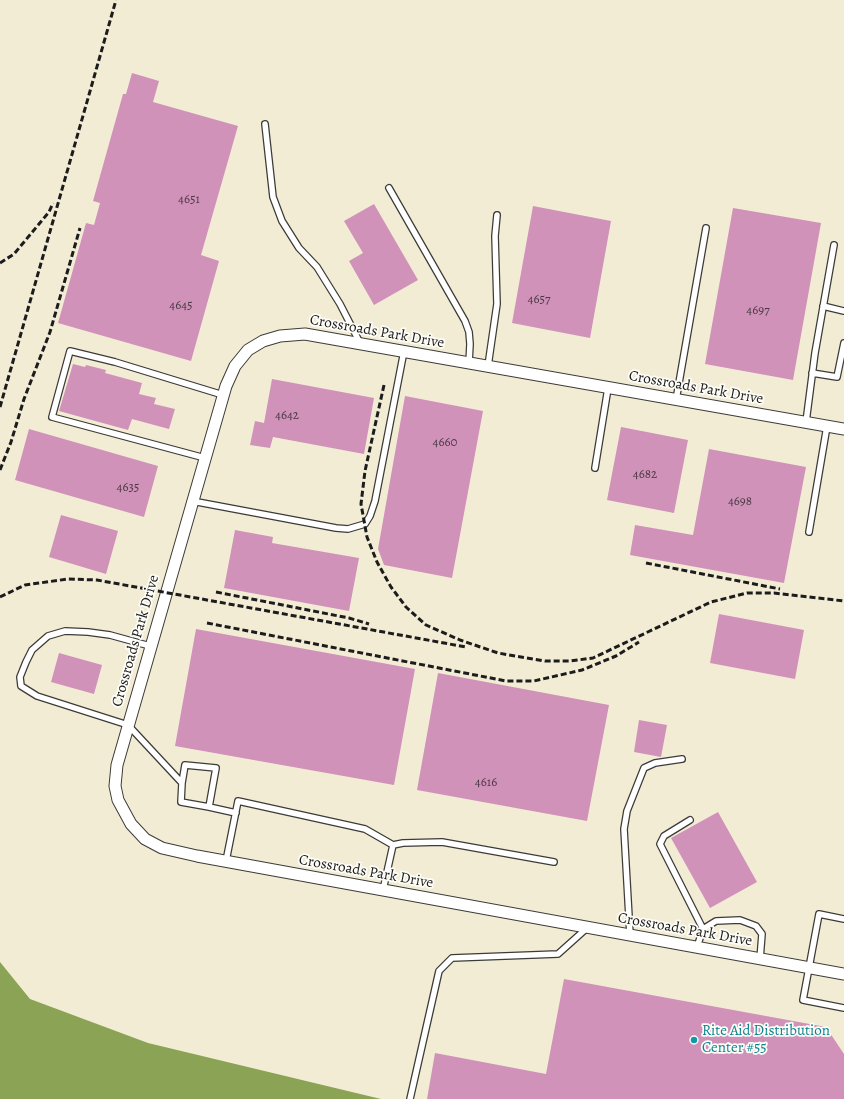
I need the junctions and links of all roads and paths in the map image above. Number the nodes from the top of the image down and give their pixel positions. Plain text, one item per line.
1 (265, 124) dead end
2 (389, 188) dead end
3 (498, 215) dead end
4 (706, 228) dead end
5 (834, 246) dead end
6 (823, 306) junction
7 (844, 311) edge
8 (360, 343) junction
9 (844, 343) edge
10 (404, 351) junction
11 (469, 363) junction
12 (488, 366) junction
13 (812, 373) junction
14 (608, 388) junction
15 (223, 395) junction
16 (676, 400) junction
17 (806, 422) junction
18 (827, 426) junction
19 (844, 429) edge
20 (205, 458) junction
21 (595, 468) dead end
22 (192, 501) junction
23 (809, 532) dead end
24 (150, 646) junction
25 (128, 725) junction
26 (682, 759) dead end
27 (182, 783) junction
28 (209, 807) junction
29 (236, 812) junction
30 (690, 820) dead end
31 (392, 845) junction
32 (226, 862) junction
33 (554, 862) dead end
34 (383, 890) junction
35 (844, 919) edge
36 (588, 927) junction
37 (703, 929) junction
38 (630, 935) junction
39 (697, 947) junction
40 (760, 959) junction
41 (809, 968) junction
42 (844, 974) edge
43 (844, 1008) edge
44 (410, 1099) edge

1 - 8 lane
2 - 11 lane
3 - 12 lane
4 - 16 lane
5 - 6 lane
6 - 7 lane
6 - 13 lane
8 - 10 street, Crossroads Park Drive
8 - 15 street, Crossroads Park Drive
9 - 13 lane
10 - 11 street, Crossroads Park Drive
10 - 22 lane
11 - 12 street, Crossroads Park Drive
12 - 14 street, Crossroads Park Drive
13 - 17 lane
14 - 16 street, Crossroads Park Drive
14 - 21 lane
15 - 20 street, Crossroads Park Drive
15 - 20 lane
16 - 17 street, Crossroads Park Drive
17 - 18 street, Crossroads Park Drive
18 - 19 street, Crossroads Park Drive
18 - 23 lane
20 - 22 street, Crossroads Park Drive
22 - 24 street, Crossroads Park Drive
24 - 25 street, Crossroads Park Drive
24 - 25 lane
25 - 27 lane
25 - 32 street, Crossroads Park Drive
26 - 38 lane
27 - 28 lane
27 - 28 lane
28 - 29 lane
29 - 31 lane
29 - 32 lane
30 - 37 lane
31 - 33 lane
31 - 34 lane
32 - 34 street, Crossroads Park Drive
34 - 36 street, Crossroads Park Drive
35 - 41 lane
36 - 38 street, Crossroads Park Drive
36 - 44 lane
37 - 39 lane
37 - 40 lane
38 - 39 street, Crossroads Park Drive
39 - 40 street, Crossroads Park Drive
40 - 41 street, Crossroads Park Drive
41 - 42 street, Crossroads Park Drive
41 - 43 lane

